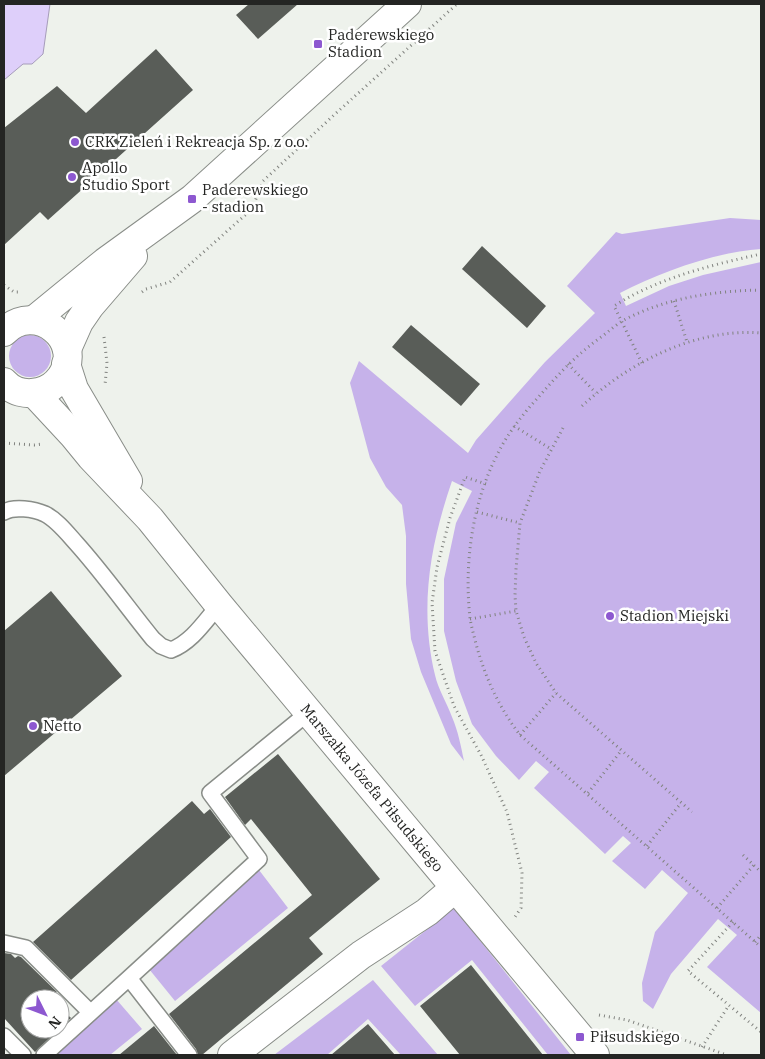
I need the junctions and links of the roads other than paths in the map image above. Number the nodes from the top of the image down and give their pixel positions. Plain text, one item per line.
1 (407, 4) edge
2 (166, 219) junction
3 (17, 320) edge
4 (66, 357) junction
5 (15, 392) edge
6 (4, 512) edge
7 (150, 519) junction
8 (219, 605) junction
9 (309, 712) junction
10 (455, 888) junction
11 (4, 943) edge
12 (129, 978) junction
13 (90, 1012) junction
14 (4, 1036) edge
15 (23, 1055) edge
16 (44, 1055) edge
17 (189, 1055) edge
18 (232, 1055) edge
19 (595, 1055) edge

1 - 2 street
2 - 3 street
2 - 4 street
3 - 4 street, Marszałka Józefa Piłsudskiego
4 - 5 street
4 - 7 street, Marszałka Józefa Piłsudskiego
5 - 7 street, Marszałka Józefa Piłsudskiego
6 - 8 lane
7 - 8 street, Marszałka Józefa Piłsudskiego
8 - 9 street, Marszałka Józefa Piłsudskiego
9 - 10 street, Marszałka Józefa Piłsudskiego
9 - 12 lane
10 - 18 street
10 - 19 street, Marszałka Józefa Piłsudskiego
11 - 13 lane
12 - 13 lane
12 - 17 lane
13 - 16 lane
14 - 15 lane

